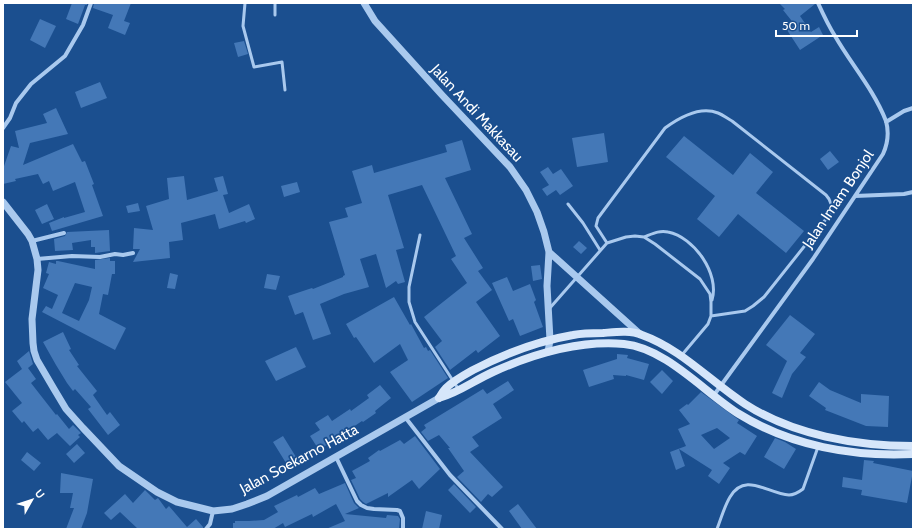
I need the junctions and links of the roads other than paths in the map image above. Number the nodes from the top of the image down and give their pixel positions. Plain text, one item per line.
1 (91, 3) edge
2 (245, 3) edge
3 (275, 3) edge
4 (364, 3) edge
5 (818, 3) edge
6 (274, 16) dead end
7 (285, 90) dead end
8 (913, 108) edge
9 (886, 122) junction
10 (3, 128) edge
11 (913, 192) edge
12 (855, 196) junction
13 (3, 202) edge
14 (568, 204) dead end
15 (64, 233) dead end
16 (420, 235) dead end
17 (644, 237) junction
18 (32, 241) junction
19 (607, 243) junction
20 (600, 250) junction
21 (549, 252) junction
22 (134, 253) dead end
23 (37, 259) junction
24 (577, 277) junction
25 (711, 302) junction
26 (548, 310) junction
27 (711, 316) junction
28 (640, 334) junction
29 (550, 340) junction
30 (548, 352) junction
31 (681, 356) junction
32 (454, 382) junction
33 (720, 386) junction
34 (459, 391) junction
35 (714, 395) junction
36 (438, 398) junction
37 (405, 417) junction
38 (913, 446) edge
39 (818, 447) junction
40 (913, 454) edge
41 (336, 456) junction
42 (213, 511) junction
43 (206, 529) edge
44 (403, 529) edge
45 (502, 529) edge
46 (717, 529) edge

1 - 10 street
2 - 7 lane
3 - 6 lane
4 - 21 street, Jalan Andi Makkasau
5 - 9 street, Jalan Imam Bonjol
8 - 9 street
9 - 12 street, Jalan Imam Bonjol
11 - 12 street
12 - 33 street, Jalan Imam Bonjol
13 - 18 street, Jalan Soekarno Hatta
14 - 20 lane
15 - 18 street
16 - 32 lane
17 - 19 lane
17 - 25 lane
17 - 25 lane
18 - 23 street, Jalan Soekarno Hatta
19 - 20 lane
19 - 27 lane
20 - 24 lane
21 - 24 street
21 - 26 street, Jalan Andi Makkasau
22 - 23 street
23 - 42 street, Jalan Soekarno Hatta
24 - 26 lane
24 - 28 street
25 - 27 lane
26 - 29 street, Jalan Andi Makkasau
27 - 31 lane
28 - 29 main road, Jalan Soekarno Hatta
28 - 31 main road, Jalan Soekarno Hatta
29 - 30 street, Jalan Andi Makkasau
29 - 32 main road, Jalan Soekarno Hatta
30 - 34 main road, Jalan Soekarno Hatta
30 - 35 main road, Jalan Soekarno Hatta
31 - 33 main road, Jalan Soekarno Hatta
32 - 34 lane
32 - 36 main road, Jalan Soekarno Hatta
33 - 35 street, Jalan Imam Bonjol
33 - 38 main road, Jalan Soekarno Hatta
34 - 36 main road, Jalan Soekarno Hatta
35 - 39 main road, Jalan Soekarno Hatta
36 - 37 street, Jalan Soekarno Hatta
37 - 41 street, Jalan Soekarno Hatta
37 - 45 street
39 - 40 main road, Jalan Soekarno Hatta
39 - 46 lane
41 - 42 street, Jalan Soekarno Hatta
41 - 44 street
42 - 43 street

